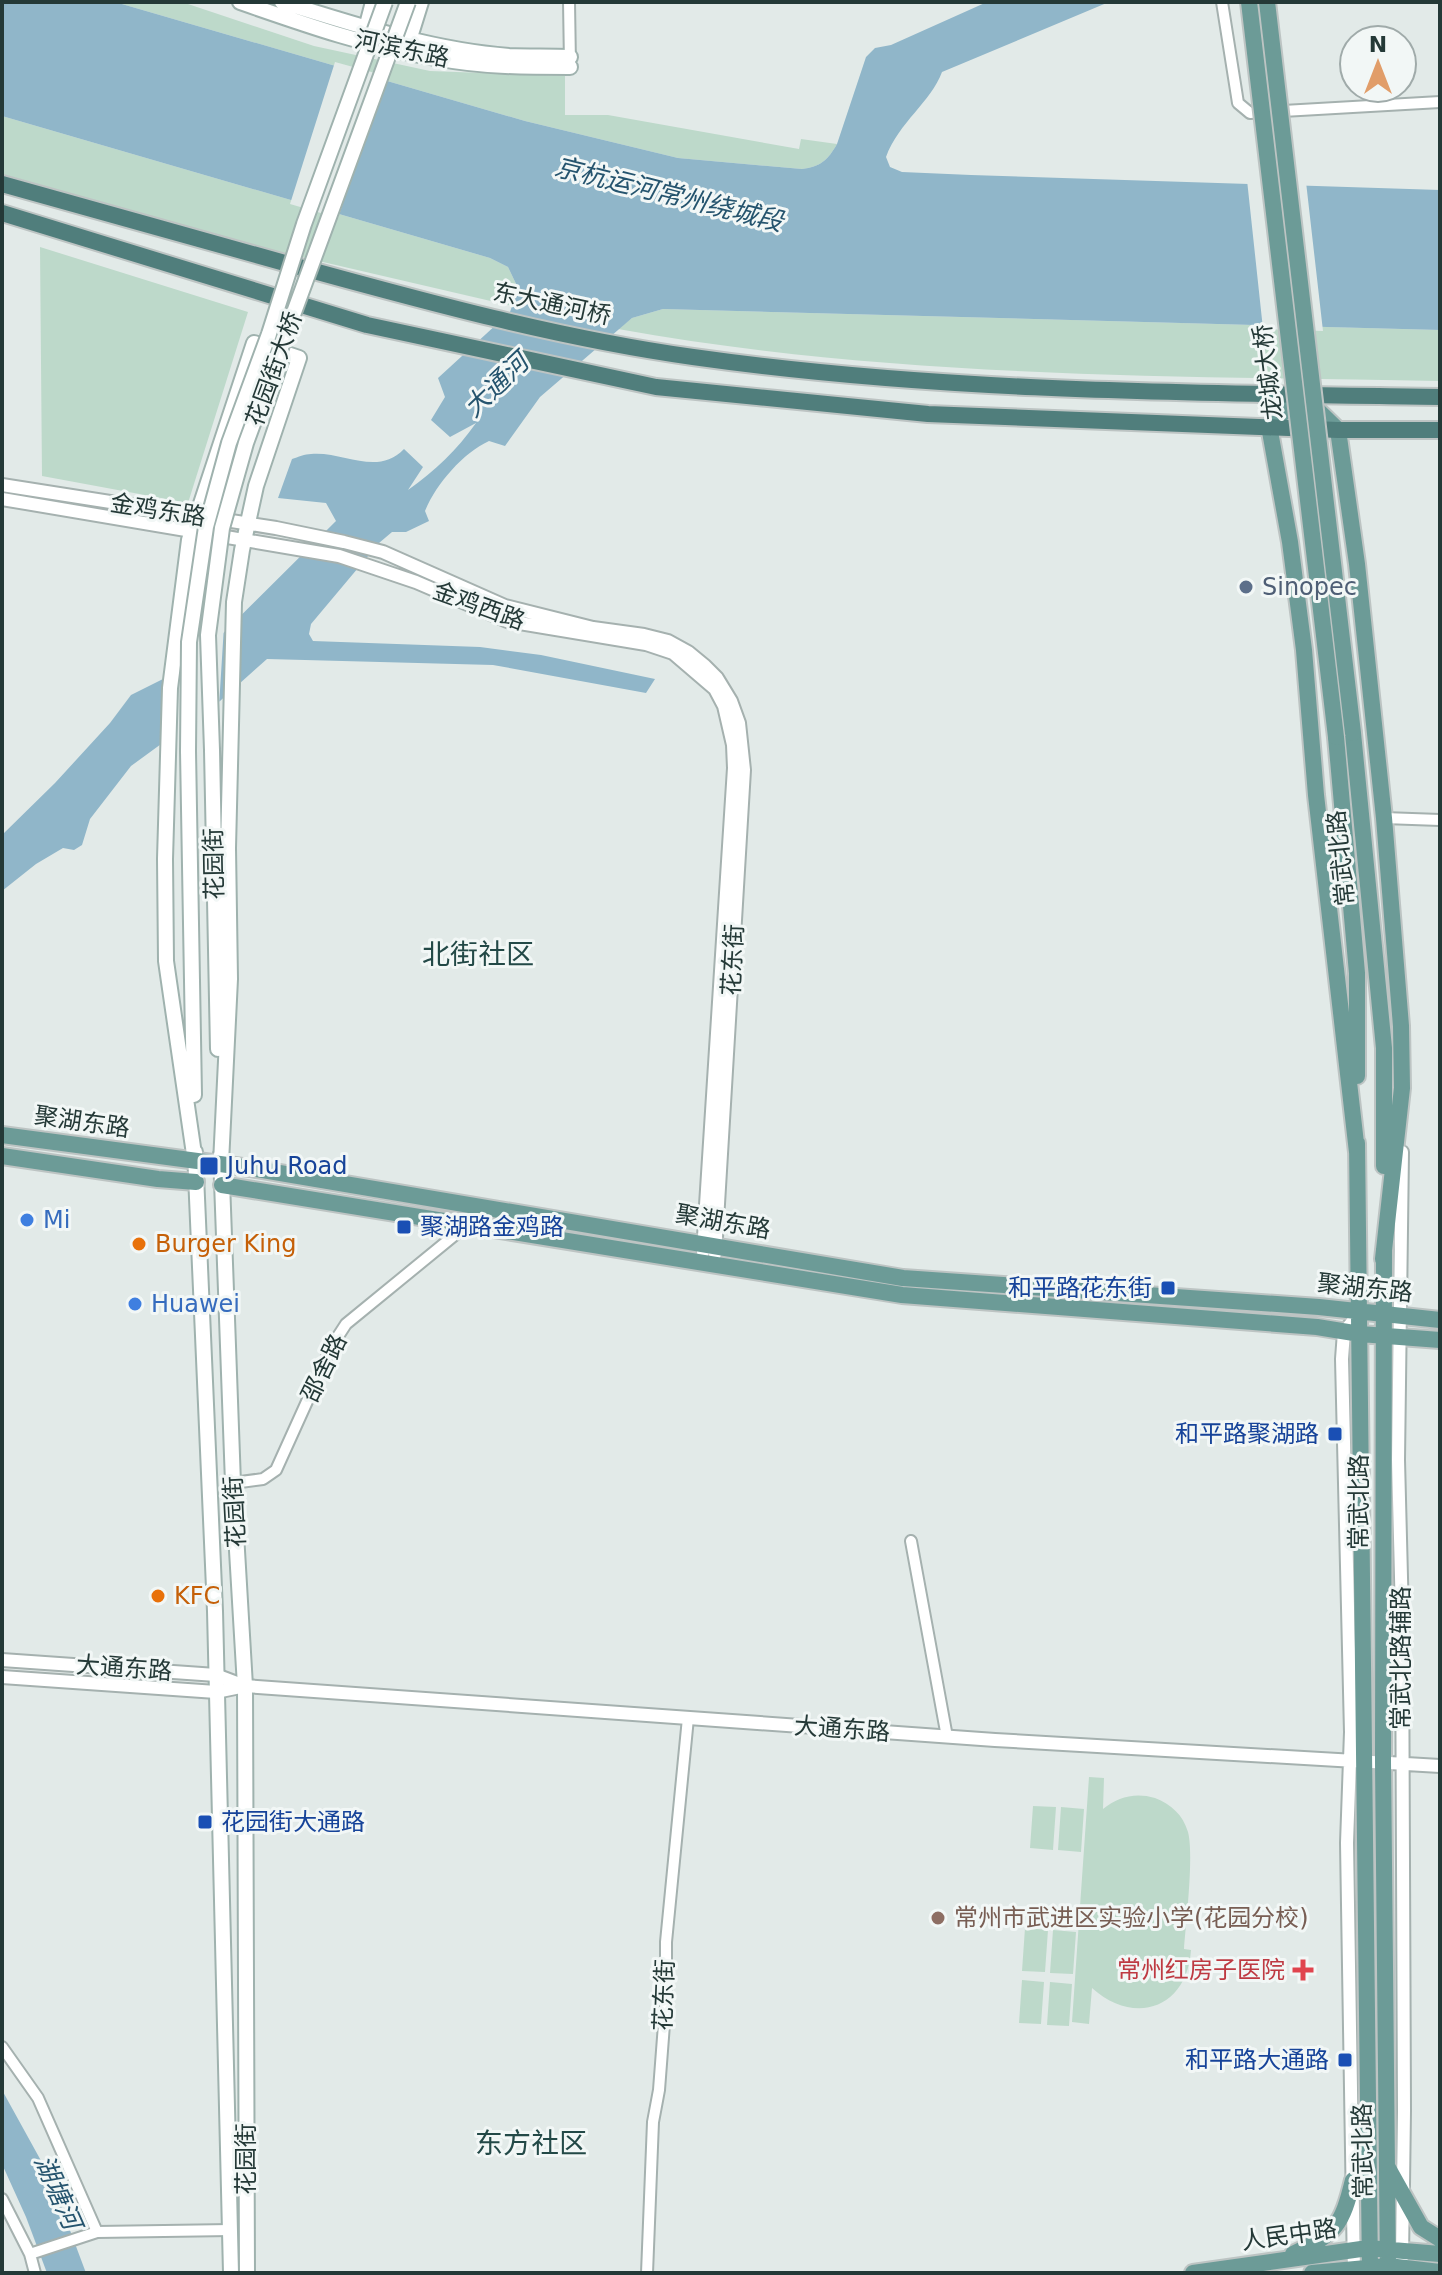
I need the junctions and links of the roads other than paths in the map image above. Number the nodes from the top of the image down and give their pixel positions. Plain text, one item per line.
1 (240, 2) edge
2 (282, 2) edge
3 (373, 2) edge
4 (385, 2) edge
5 (408, 2) edge
6 (421, 2) edge
7 (569, 2) edge
8 (1222, 2) edge
9 (1249, 2) edge
10 (1267, 2) edge
11 (364, 34) junction
12 (407, 45) junction
13 (570, 62) joint
14 (1440, 102) edge
15 (2, 184) edge
16 (2, 213) edge
17 (1302, 395) junction
18 (1440, 397) edge
19 (1269, 426) junction
20 (1338, 430) junction
21 (1440, 430) edge
22 (2, 485) edge
23 (2, 499) edge
24 (194, 523) junction
25 (246, 531) junction
26 (313, 536) joint
27 (303, 549) joint
28 (702, 669) junction
29 (1344, 735) junction
30 (212, 750) joint
31 (188, 751) joint
32 (1384, 818) junction
33 (1440, 820) edge
34 (1384, 1048) junction
35 (1402, 1088) junction
36 (2, 1135) edge
37 (1357, 1152) junction
38 (2, 1156) edge
39 (195, 1161) junction
40 (221, 1163) junction
41 (196, 1182) junction
42 (222, 1185) junction
43 (467, 1225) junction
44 (710, 1244) junction
45 (1383, 1259) junction
46 (708, 1264) junction
47 (1361, 1311) junction
48 (1392, 1316) junction
49 (1440, 1320) edge
50 (1352, 1333) junction
51 (1391, 1337) junction
52 (1440, 1340) edge
53 (233, 1483) junction
54 (911, 1541) dead end
55 (2, 1660) edge
56 (216, 1675) junction
57 (2, 1677) edge
58 (245, 1686) junction
59 (216, 1692) junction
60 (688, 1718) junction
61 (947, 1737) junction
62 (1358, 1760) junction
63 (1392, 1763) junction
64 (1440, 1766) edge
65 (2, 2047) edge
66 (1386, 2166) junction
67 (1353, 2180) junction
68 (1402, 2195) junction
69 (2, 2199) edge
70 (231, 2230) junction
71 (97, 2232) junction
72 (1440, 2239) edge
73 (1361, 2249) junction
74 (1395, 2249) junction
75 (33, 2253) junction
76 (1440, 2254) edge
77 (1277, 2261) junction
78 (1395, 2270) edge
79 (1362, 2271) edge
80 (1440, 2272) edge
81 (35, 2273) edge
82 (231, 2273) edge
83 (247, 2273) edge
84 (647, 2273) edge
85 (1193, 2273) edge
86 (1312, 2273) edge

1 - 11 main road, 河滨东路
2 - 11 main road, 河滨东路
3 - 11 main road
4 - 31 main road, 花园街大桥, bridge
5 - 30 main road, 花园街大桥, bridge
6 - 12 main road
7 - 13 street
8 - 14 street
9 - 29 main road, 龙城大桥, bridge
10 - 29 main road, 龙城大桥, bridge
11 - 12 main road, 河滨东路
12 - 13 main road, 河滨东路
15 - 17 highway, 东大通河桥
16 - 19 highway
17 - 18 highway, 东大通河桥
17 - 19 main road
17 - 20 main road
19 - 20 highway
19 - 37 main road
20 - 21 highway
20 - 32 main road
22 - 24 street, 金鸡东路
23 - 24 street, 金鸡东路
24 - 25 street, 金鸡东路
24 - 25 main road
24 - 39 main road
25 - 26 street, 金鸡东路
25 - 27 street, 金鸡东路
25 - 40 main road
26 - 28 street, 金鸡西路
27 - 28 street, 金鸡西路
28 - 44 street, 花东街
29 - 34 main road, 常武北路
29 - 37 main road, 常武北路
30 - 40 main road, 花园街
31 - 39 main road, 花园街
32 - 33 street
32 - 35 main road
34 - 35 street
34 - 45 main road, 常武北路
35 - 45 main road
35 - 48 street
36 - 39 main road, 聚湖东路
37 - 47 main road, 常武北路
38 - 41 main road, 聚湖东路
39 - 40 main road, 聚湖东路
39 - 41 main road, 花园街
40 - 42 main road, 花园街
40 - 44 main road, 聚湖东路
41 - 42 main road, 聚湖东路
41 - 56 main road, 花园街
42 - 43 main road, 聚湖东路
42 - 53 main road, 花园街
43 - 46 main road, 聚湖东路
43 - 53 street, 邵舍路
44 - 46 street, 花东街
44 - 47 main road, 聚湖东路
45 - 48 main road, 常武北路
46 - 50 main road, 聚湖东路
47 - 48 main road, 聚湖东路
47 - 50 main road, 常武北路
48 - 49 main road, 聚湖东路
48 - 51 main road, 常武北路
50 - 51 main road, 聚湖东路
50 - 62 main road, 常武北路
51 - 52 main road, 聚湖东路
51 - 63 main road, 常武北路
53 - 58 main road, 花园街
54 - 61 street
55 - 56 street, 大通东路
56 - 58 street, 大通东路
56 - 59 main road, 花园街
57 - 59 street, 大通东路
58 - 59 street, 大通东路
58 - 60 street, 大通东路
58 - 83 main road, 花园街
59 - 70 main road, 花园街
60 - 61 street, 大通东路
60 - 84 street, 花东街
61 - 62 street, 大通东路
62 - 63 street, 大通东路
62 - 67 street
62 - 73 main road, 常武北路
63 - 64 street, 大通东路
63 - 66 main road, 常武北路
63 - 68 street, 常武北路辅路
65 - 71 street
66 - 68 main road
66 - 74 main road, 常武北路
67 - 73 street
67 - 77 main road
68 - 72 main road
68 - 74 street, 常武北路辅路
69 - 75 street
70 - 71 street
70 - 82 main road, 花园街
71 - 75 street
73 - 74 main road, 人民中路
73 - 77 main road, 人民中路
73 - 79 main road, 常武北路
74 - 76 main road, 人民中路
74 - 78 main road, 常武北路
75 - 81 street
77 - 85 main road, 人民中路
78 - 79 main road, 人民中路
78 - 80 main road, 人民中路
79 - 86 main road, 人民中路

